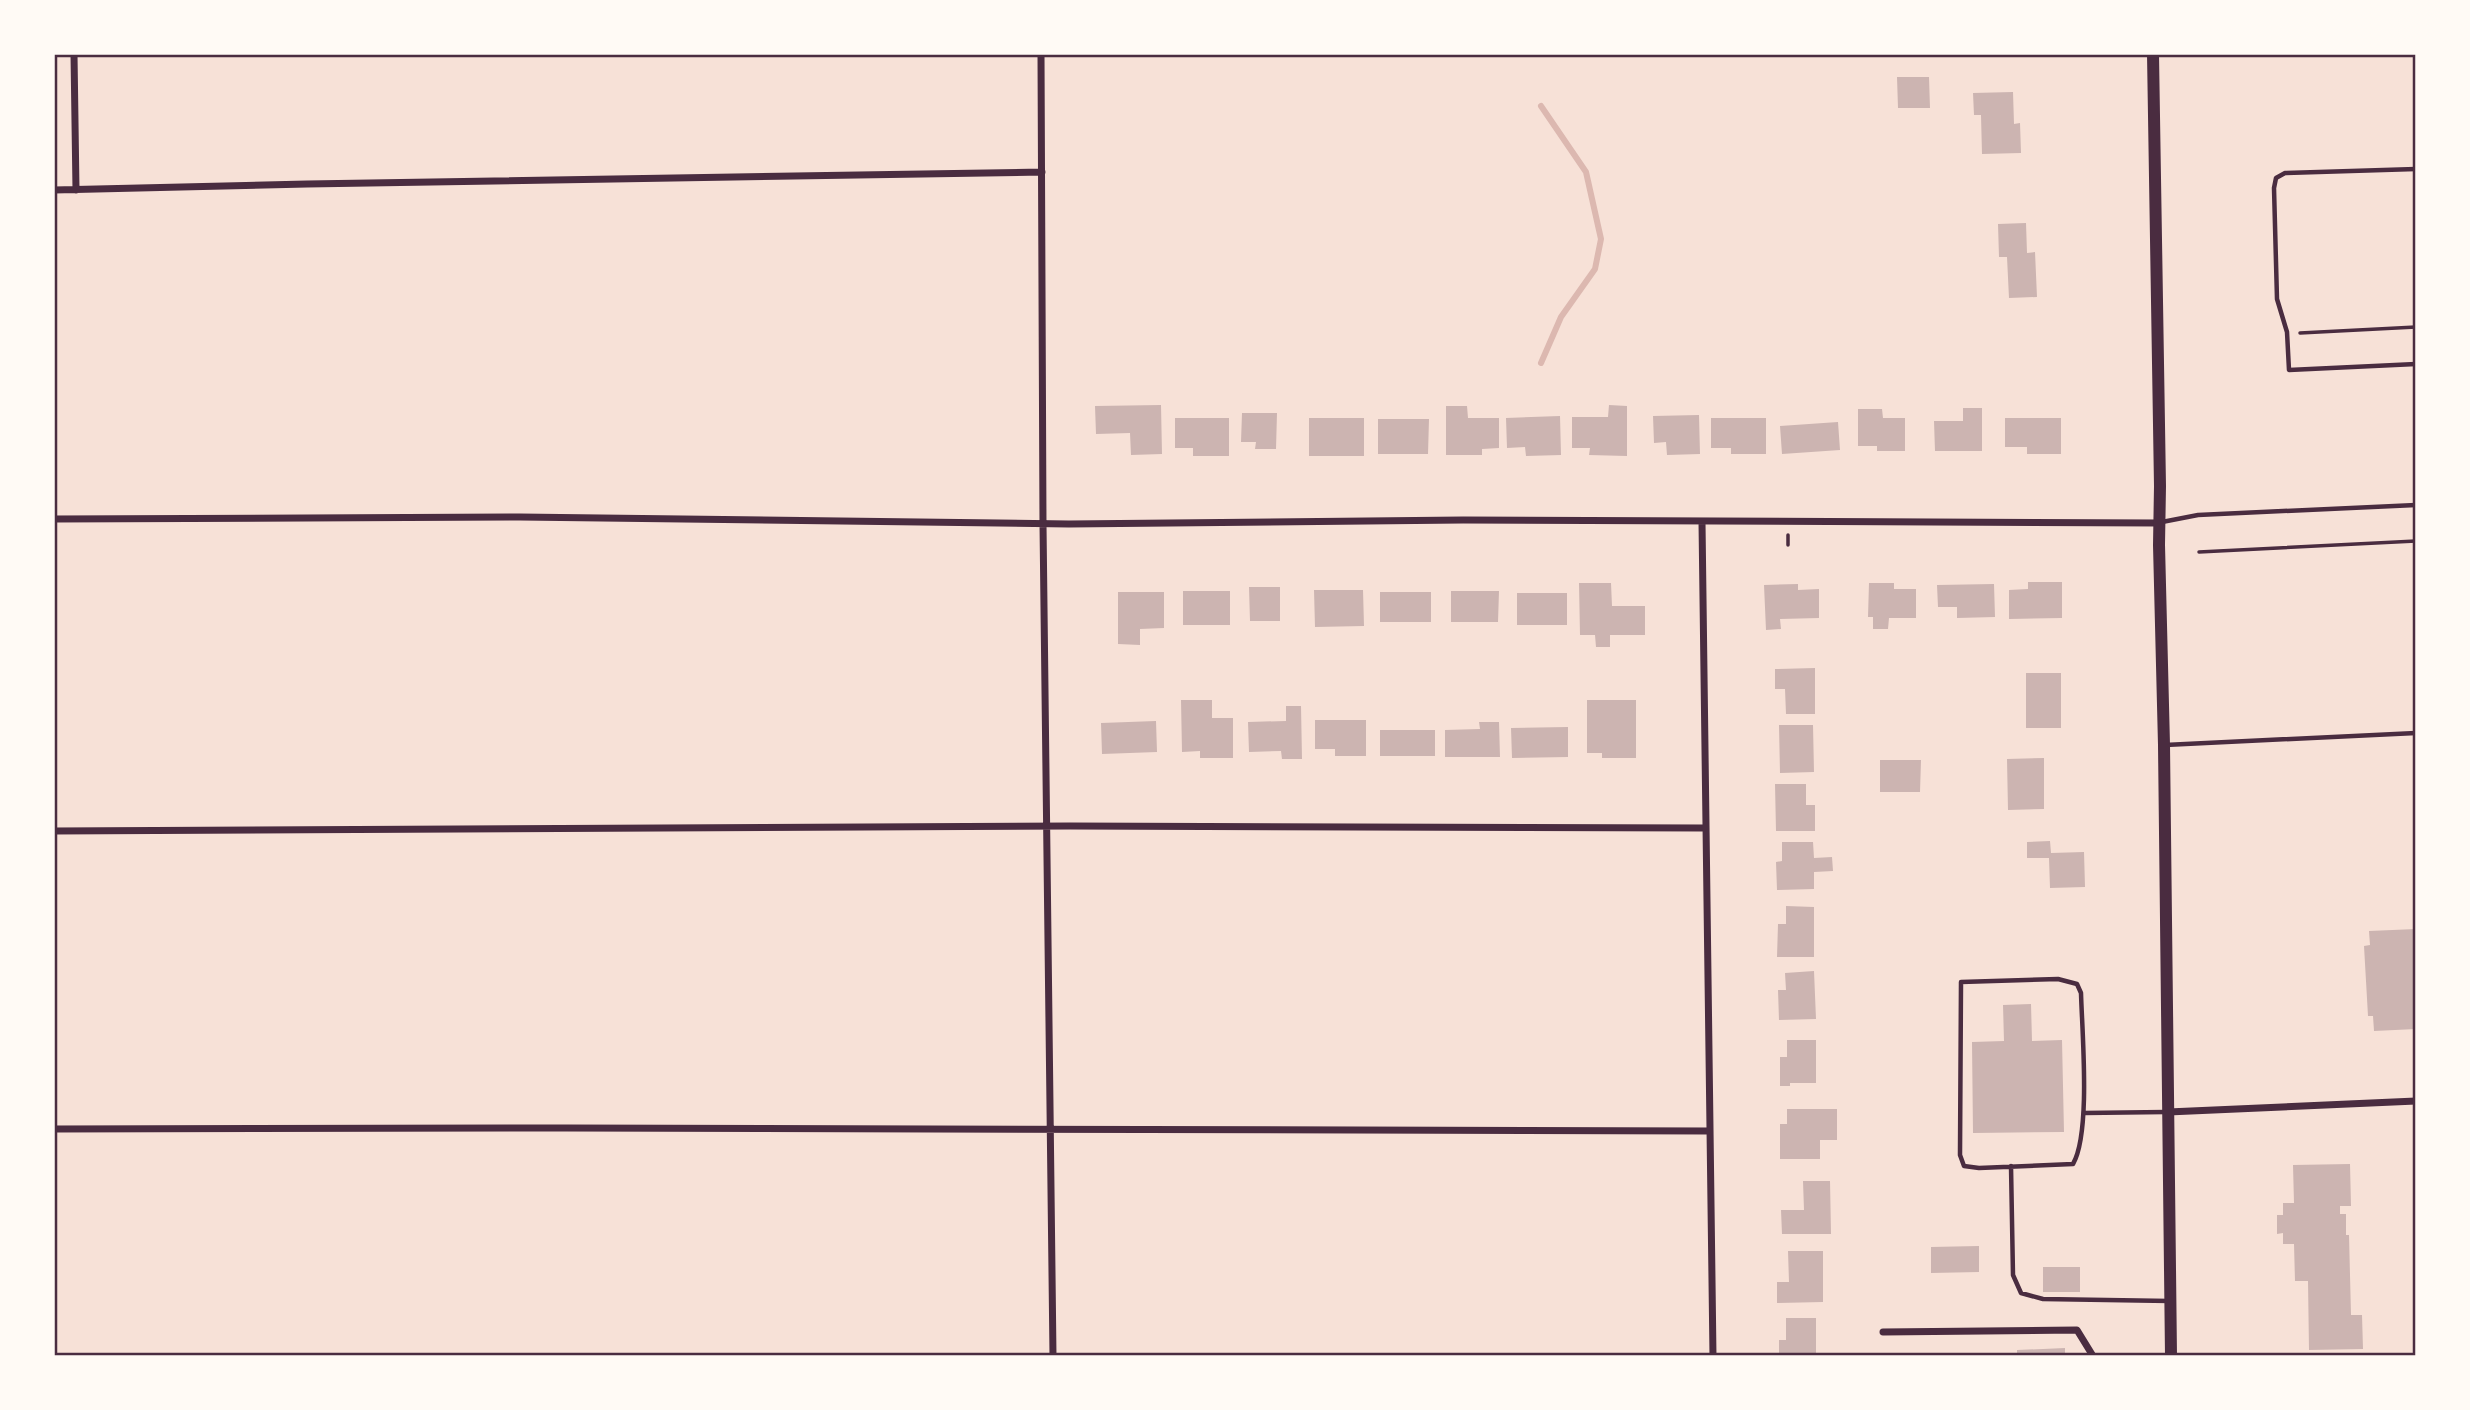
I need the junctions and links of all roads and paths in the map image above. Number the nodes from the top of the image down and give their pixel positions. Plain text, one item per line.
1 (74, 54) edge
2 (1041, 54) edge
3 (2152, 54) edge
4 (2416, 169) edge
5 (1042, 172) junction
6 (54, 190) edge
7 (76, 190) junction
8 (2416, 327) edge
9 (2300, 333) dead end
10 (2416, 364) edge
11 (2416, 505) edge
12 (54, 519) edge
13 (1702, 522) junction
14 (2159, 523) junction
15 (1043, 524) junction
16 (1788, 535) dead end
17 (2416, 541) edge
18 (1788, 545) dead end
19 (2199, 551) dead end
20 (2416, 733) edge
21 (2164, 745) junction
22 (1048, 826) junction
23 (1705, 828) junction
24 (54, 831) edge
25 (2416, 1101) edge
26 (2167, 1112) junction
27 (2084, 1113) junction
28 (54, 1129) edge
29 (1051, 1129) junction
30 (1710, 1131) junction
31 (2011, 1166) junction
32 (2171, 1301) junction
33 (1883, 1332) dead end
34 (1053, 1356) edge
35 (1713, 1356) edge
36 (2093, 1356) edge
37 (2171, 1356) edge

1 - 7 street
2 - 5 street
3 - 14 main road
4 - 10 lane
5 - 7 street
5 - 15 street
6 - 7 street
8 - 9 path
11 - 14 lane
12 - 15 street
13 - 14 street
13 - 15 street
13 - 23 street
14 - 21 main road
15 - 22 street
16 - 18 path
17 - 19 path
20 - 21 lane
21 - 26 main road
22 - 23 street
22 - 24 street
22 - 29 street
23 - 30 street
25 - 26 street
26 - 27 lane
26 - 32 main road
27 - 31 lane
27 - 31 lane
28 - 29 street
29 - 30 street
29 - 34 street
30 - 35 street
31 - 32 lane
32 - 37 main road
33 - 36 street

